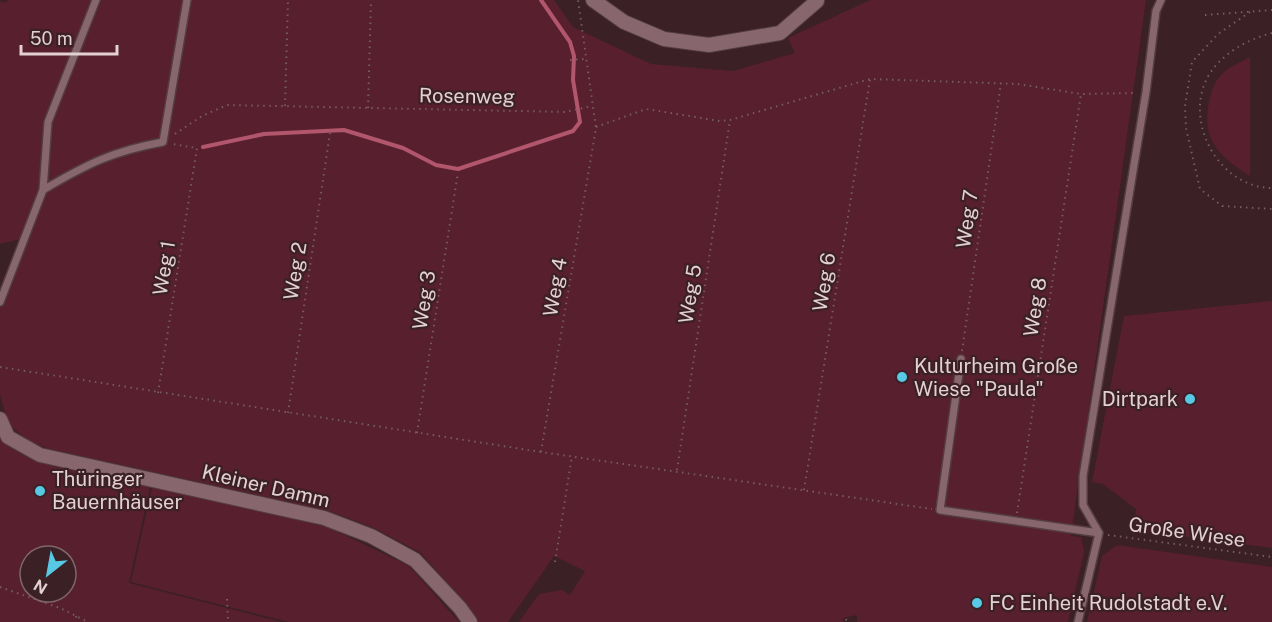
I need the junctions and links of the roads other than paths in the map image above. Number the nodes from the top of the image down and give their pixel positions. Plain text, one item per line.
1 (96, 0) edge
2 (187, 0) edge
3 (593, 0) edge
4 (1161, 0) edge
5 (817, 1) edge
6 (43, 190) junction
7 (0, 302) edge
8 (961, 359) road end
9 (0, 419) edge
10 (1099, 533) junction
11 (470, 622) edge
12 (1078, 622) edge

1 - 6 lane
2 - 6 lane
3 - 5 street
4 - 10 lane
6 - 7 lane
8 - 10 lane
9 - 11 street, Kleiner Damm
10 - 12 lane

